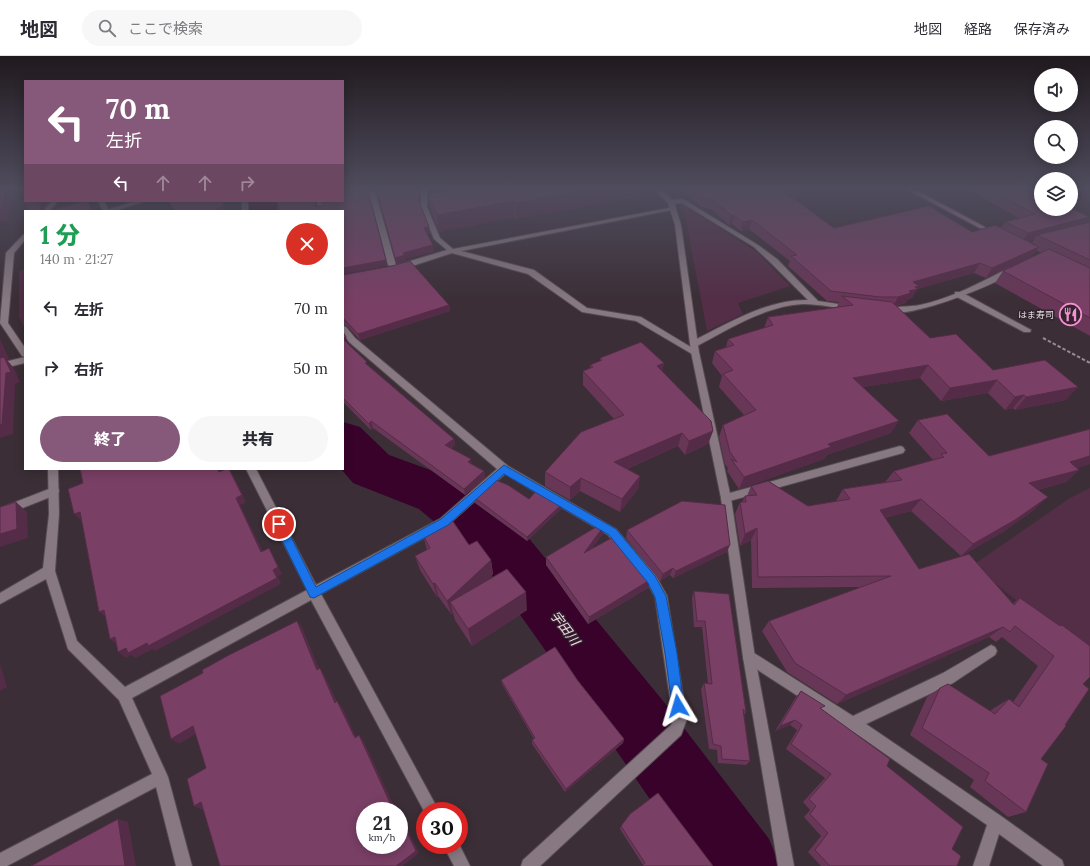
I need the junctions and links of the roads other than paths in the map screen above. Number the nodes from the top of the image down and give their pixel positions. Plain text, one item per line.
1 (380, 226) edge
2 (433, 226) edge
3 (573, 226) edge
4 (678, 226) edge
5 (723, 226) edge
6 (978, 226) edge
7 (24, 237) edge
8 (999, 237) edge
9 (452, 251) junction
10 (1020, 266) edge
11 (958, 294) junction
12 (816, 303) junction
13 (859, 308) edge
14 (880, 310) edge
15 (1027, 330) road end
16 (344, 331) edge
17 (694, 348) junction
18 (24, 353) edge
19 (24, 360) edge
20 (0, 366) edge
21 (900, 450) dead end
22 (504, 469) junction
23 (53, 470) edge
24 (252, 470) edge
25 (54, 491) junction
26 (726, 498) junction
27 (0, 513) edge
28 (50, 571) junction
29 (314, 593) junction
30 (0, 599) edge
31 (991, 651) edge
32 (749, 657) junction
33 (124, 695) junction
34 (853, 723) junction
35 (161, 777) junction
36 (427, 802) edge
37 (996, 821) junction
38 (456, 854) edge
39 (0, 861) edge
40 (184, 866) edge
41 (462, 866) edge
42 (529, 866) edge
43 (786, 866) edge
44 (981, 866) edge
45 (1056, 866) edge

1 - 9 street
2 - 9 street
3 - 9 street
4 - 17 street
5 - 12 street
6 - 8 main road
7 - 18 street
9 - 17 street
10 - 11 street
11 - 14 street
11 - 15 street
12 - 13 street
12 - 17 street
16 - 22 street
17 - 26 street
19 - 20 street
21 - 26 street
22 - 29 street
22 - 42 street
23 - 25 street
24 - 29 street
25 - 27 street
25 - 28 street
26 - 32 street
28 - 30 street
28 - 33 street
29 - 33 street
29 - 36 street
31 - 34 street
32 - 34 street
32 - 43 street
33 - 35 street
34 - 37 street
35 - 39 street
35 - 40 street
37 - 44 street
37 - 45 street
38 - 41 street

